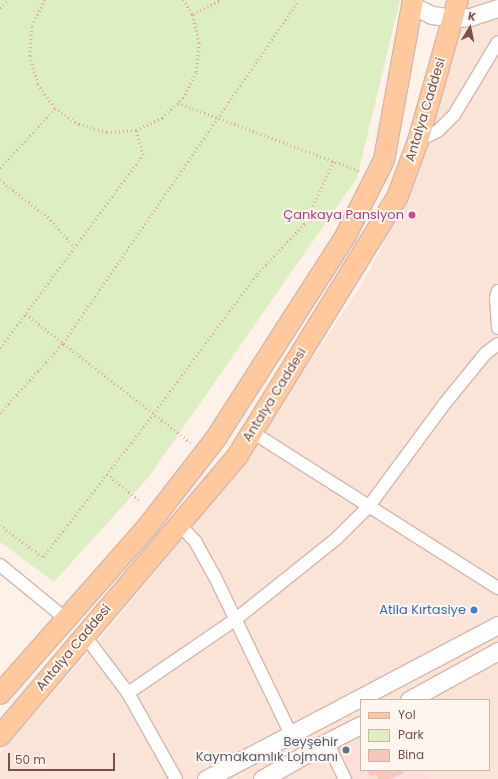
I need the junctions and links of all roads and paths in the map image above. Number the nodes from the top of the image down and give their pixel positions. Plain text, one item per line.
1 (8, 0) edge
2 (45, 0) edge
3 (184, 0) edge
4 (220, 0) edge
5 (299, 0) edge
6 (412, 2) edge
7 (0, 8) edge
8 (498, 8) edge
9 (456, 9) edge
10 (192, 14) junction
11 (498, 42) edge
12 (178, 103) junction
13 (55, 108) junction
14 (218, 118) junction
15 (136, 130) junction
16 (418, 141) junction
17 (334, 160) junction
18 (0, 168) edge
19 (375, 178) junction
20 (0, 180) edge
21 (74, 246) junction
22 (498, 291) edge
23 (26, 314) junction
24 (498, 328) edge
25 (63, 343) junction
26 (498, 344) edge
27 (0, 348) edge
28 (0, 413) edge
29 (153, 414) junction
30 (252, 432) junction
31 (205, 452) junction
32 (107, 474) junction
33 (139, 500) dead end
34 (368, 506) junction
35 (179, 524) junction
36 (0, 525) edge
37 (0, 565) edge
38 (498, 588) edge
39 (66, 619) junction
40 (236, 619) junction
41 (498, 625) edge
42 (85, 636) junction
43 (498, 651) edge
44 (128, 693) junction
45 (0, 694) edge
46 (411, 699) edge
47 (360, 726) edge
48 (291, 734) junction
49 (0, 736) edge
50 (327, 742) junction
51 (176, 779) edge
52 (206, 779) edge
53 (262, 779) edge
54 (345, 779) edge

1 - 7 path
2 - 13 path
3 - 10 path
4 - 10 path
5 - 14 path
6 - 9 main road
6 - 19 main road, Antalya Caddesi
8 - 9 main road
9 - 16 main road, Antalya Caddesi
10 - 12 path
11 - 16 street
12 - 14 path
12 - 15 path
13 - 15 path
13 - 18 path
14 - 17 path
14 - 25 path
15 - 21 path
16 - 30 main road, Antalya Caddesi
17 - 19 path
17 - 29 path
19 - 31 main road, Antalya Caddesi
20 - 21 path
21 - 23 path
22 - 24 street
23 - 25 path
23 - 27 path
25 - 28 path
25 - 29 path
26 - 34 street
29 - 31 path
29 - 32 path
30 - 34 street
30 - 35 main road, Antalya Caddesi
31 - 39 main road, Antalya Caddesi
32 - 33 path
32 - 36 path
34 - 38 street
34 - 40 street
35 - 40 street
35 - 42 main road, Antalya Caddesi
37 - 39 street
39 - 45 main road, Antalya Caddesi
40 - 44 street
40 - 48 street
41 - 48 main road
42 - 44 street
42 - 49 main road, Antalya Caddesi
43 - 46 main road
44 - 51 street
47 - 50 main road
48 - 52 main road
50 - 53 main road
50 - 54 street

